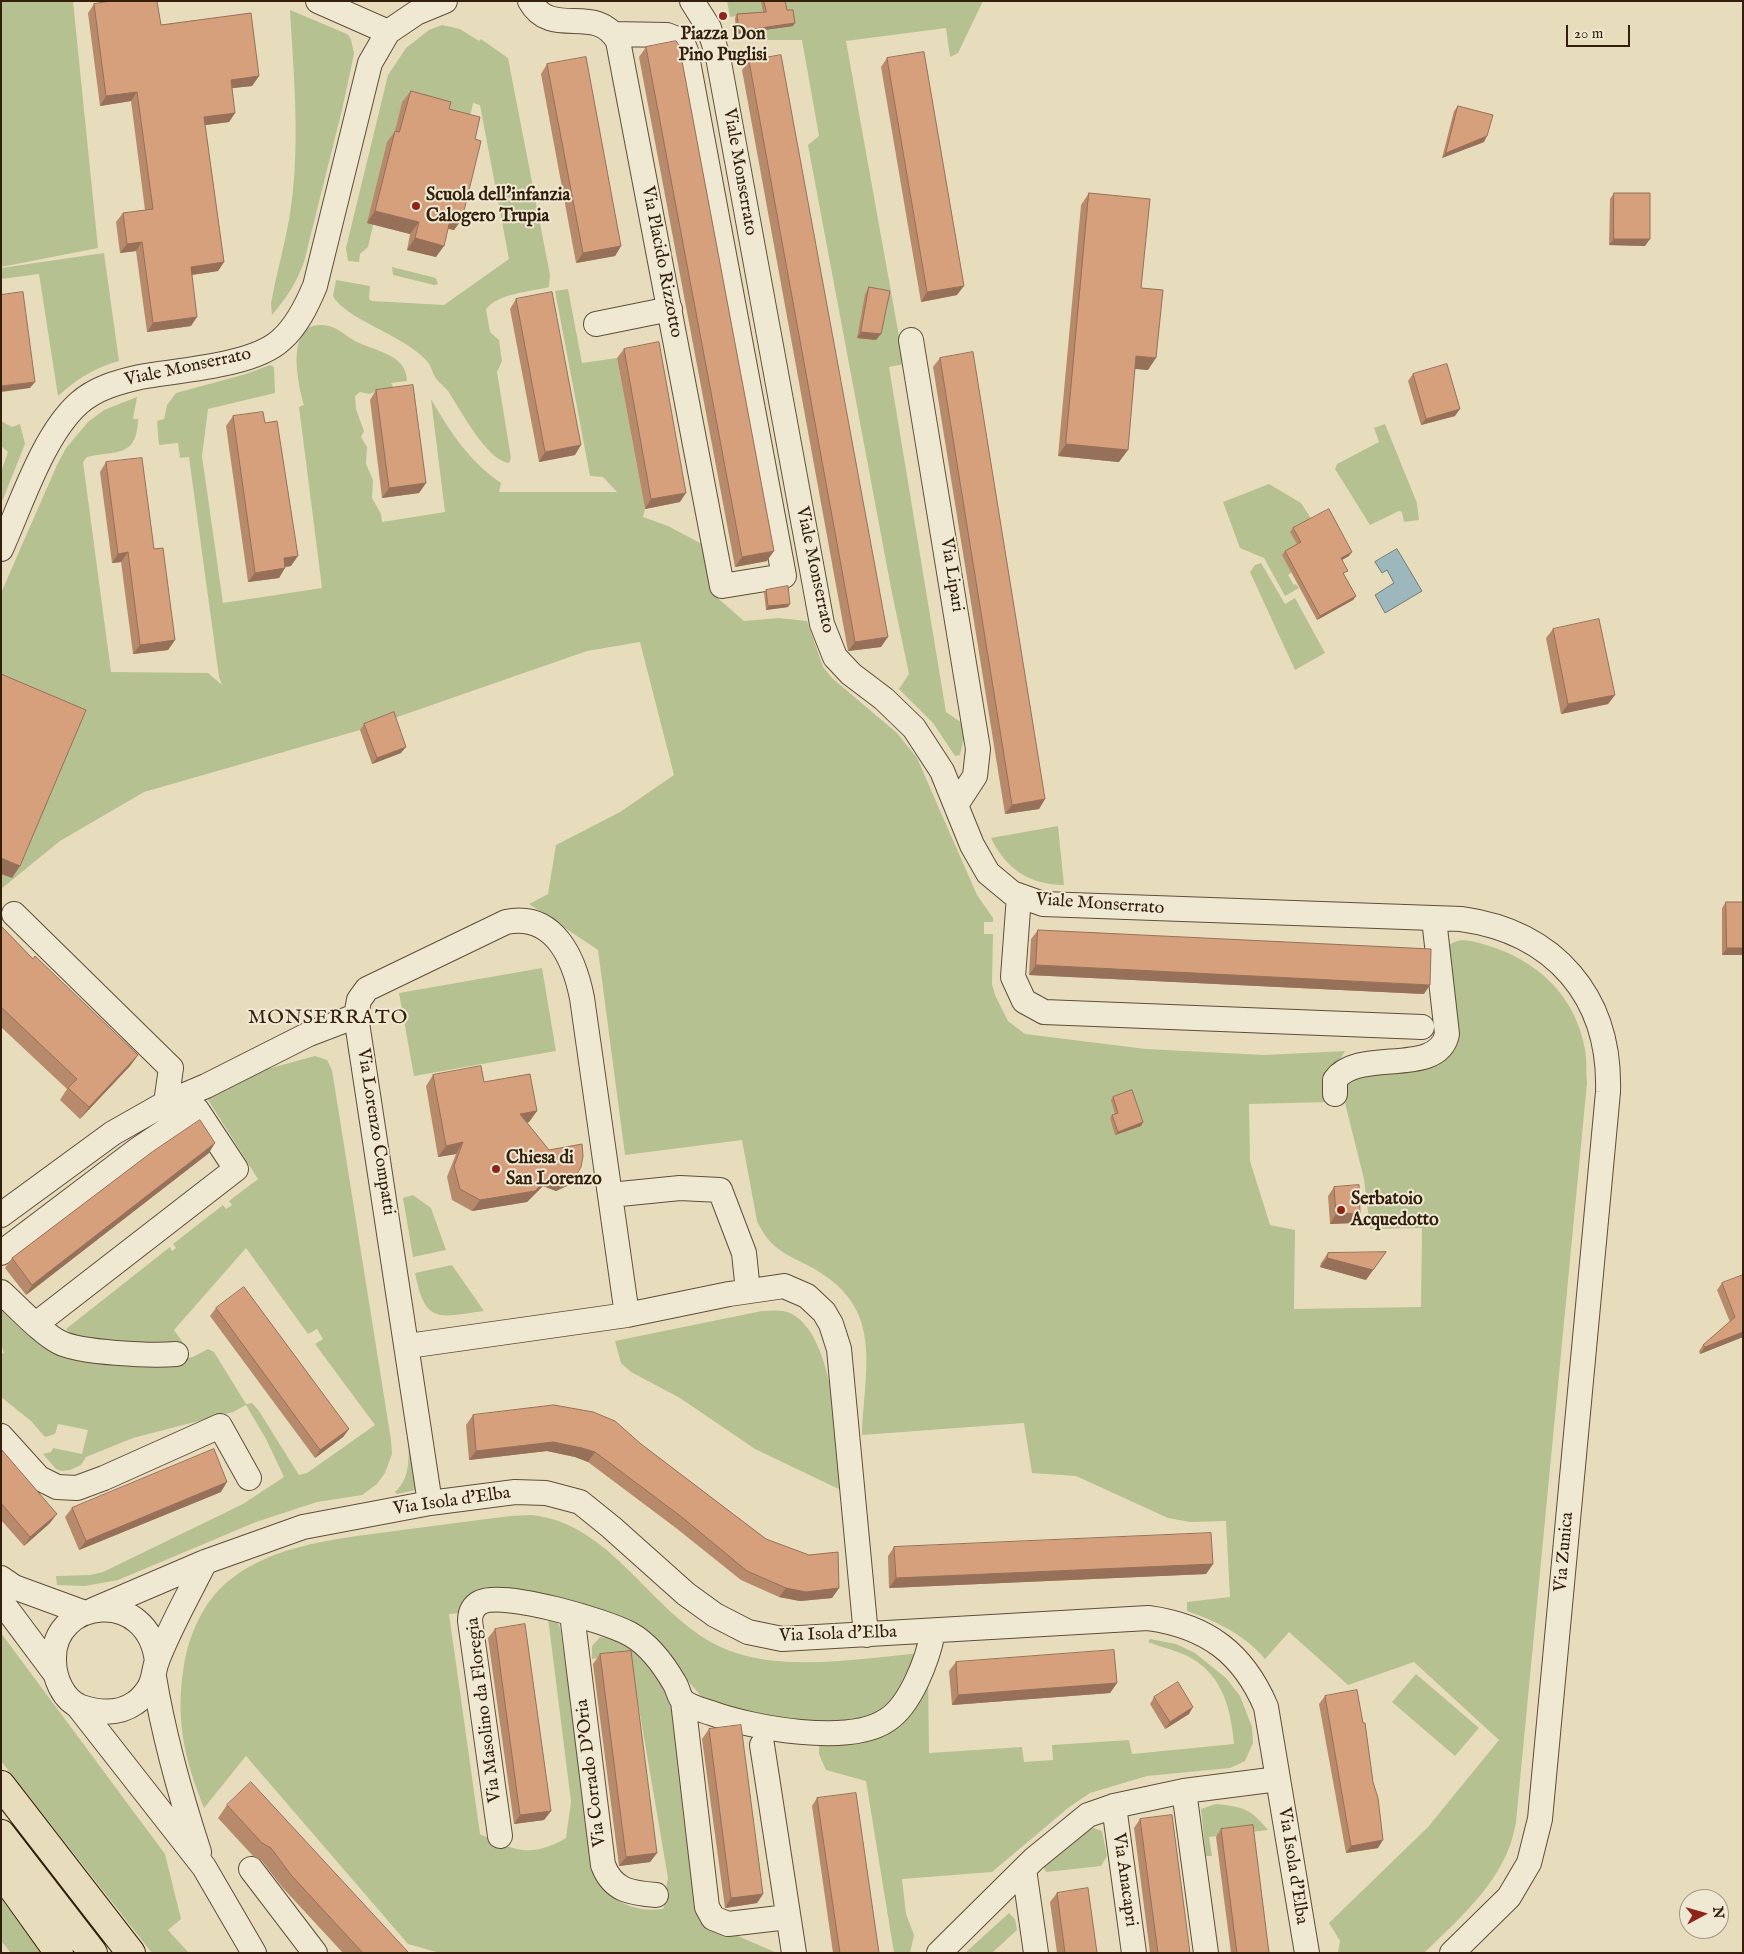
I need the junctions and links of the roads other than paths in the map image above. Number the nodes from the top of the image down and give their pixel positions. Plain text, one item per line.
1 (318, 1) edge
2 (445, 1) edge
3 (530, 1) edge
4 (693, 2) edge
5 (388, 32) junction
6 (613, 34) junction
7 (670, 309) junction
8 (596, 324) dead end
9 (911, 340) dead end
10 (1, 549) edge
11 (956, 805) junction
12 (1019, 896) junction
13 (14, 914) dead end
14 (1434, 919) junction
15 (356, 1016) junction
16 (1422, 1027) dead end
17 (1335, 1094) dead end
18 (166, 1103) junction
19 (1606, 1122) joint
20 (610, 1195) junction
21 (1, 1215) edge
22 (1, 1252) edge
23 (748, 1291) junction
24 (1, 1292) edge
25 (627, 1315) junction
26 (36, 1324) junction
27 (408, 1346) junction
28 (176, 1354) dead end
29 (1, 1436) edge
30 (249, 1478) dead end
31 (430, 1503) junction
32 (205, 1562) junction
33 (1, 1578) edge
34 (1, 1601) edge
35 (89, 1612) junction
36 (572, 1614) junction
37 (933, 1632) junction
38 (866, 1635) junction
39 (155, 1669) junction
40 (54, 1672) junction
41 (683, 1701) junction
42 (77, 1705) junction
43 (762, 1745) dead end
44 (1278, 1779) junction
45 (1, 1785) edge
46 (1184, 1791) junction
47 (1114, 1806) junction
48 (1, 1834) edge
49 (500, 1836) dead end
50 (204, 1867) junction
51 (252, 1869) dead end
52 (1024, 1869) junction
53 (1, 1872) edge
54 (656, 1894) dead end
55 (788, 1917) junction
56 (60, 1953) edge
57 (93, 1953) edge
58 (131, 1953) edge
59 (254, 1953) edge
60 (316, 1953) edge
61 (794, 1953) edge
62 (939, 1953) edge
63 (1036, 1953) edge
64 (1134, 1953) edge
65 (1206, 1953) edge
66 (1307, 1953) edge
67 (1452, 1953) edge

1 - 5 street
2 - 5 street, Viale Monserrato
3 - 6 street
4 - 11 street, Viale Monserrato
5 - 10 street, Viale Monserrato
6 - 7 street, Via Placido Rizzotto
6 - 7 street, Via Placido Rizzotto
7 - 8 street
9 - 11 street, Via Lipari
11 - 12 street, Viale Monserrato
12 - 14 street, Viale Monserrato
12 - 16 street
13 - 18 street
14 - 17 street
14 - 19 street, Viale Monserrato
15 - 18 street
15 - 20 street
15 - 27 street, Via Lorenzo Compatti
18 - 21 street
19 - 67 street, Via Zunica
20 - 23 street
20 - 25 street
22 - 26 street
23 - 25 street
23 - 38 street
24 - 26 street
25 - 27 street
26 - 28 street
27 - 31 street, Via Lorenzo Compatti
29 - 30 street
31 - 32 street, Via Isola d'Elba
31 - 38 street, Via Isola d'Elba
32 - 35 street, Via Isola d'Elba
32 - 39 street
33 - 35 street
34 - 40 street
35 - 39 street
35 - 40 street
36 - 41 street, Via Masolino da Floregia
36 - 49 street, Via Masolino da Floregia
36 - 54 street, Via Corrado D'Oria
37 - 38 street, Via Isola d'Elba
37 - 41 street
37 - 44 street, Via Isola d'Elba
39 - 42 street
39 - 50 street
40 - 42 street
41 - 55 street
42 - 50 street
43 - 55 street
44 - 46 street
44 - 66 street, Via Isola d'Elba
45 - 58 main road
46 - 47 street
46 - 65 street
47 - 52 street
47 - 64 street, Via Anacapri
48 - 57 main road
50 - 59 street
51 - 60 street
52 - 62 street
52 - 63 street
53 - 56 main road
55 - 61 street

